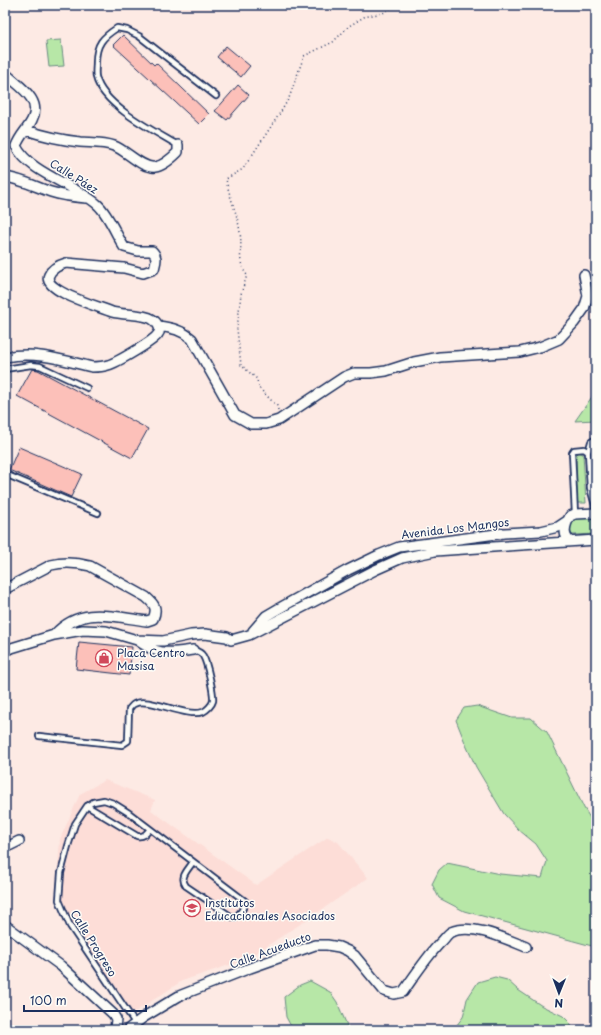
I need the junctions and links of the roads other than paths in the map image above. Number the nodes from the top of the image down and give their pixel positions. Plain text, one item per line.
1 (5, 74) edge
2 (216, 96) dead end
3 (26, 130) junction
4 (178, 145) joint
5 (5, 177) edge
6 (87, 198) junction
7 (584, 275) dead end
8 (159, 326) junction
9 (5, 357) edge
10 (5, 368) edge
11 (87, 388) dead end
12 (596, 439) edge
13 (588, 452) junction
14 (5, 474) edge
15 (596, 508) edge
16 (98, 513) dead end
17 (596, 513) edge
18 (575, 514) junction
19 (567, 521) junction
20 (596, 540) edge
21 (570, 541) junction
22 (5, 589) edge
23 (54, 635) junction
24 (249, 635) junction
25 (137, 640) junction
26 (5, 650) edge
27 (193, 650) joint
28 (39, 736) dead end
29 (87, 806) junction
30 (150, 829) junction
31 (19, 841) dead end
32 (5, 848) edge
33 (193, 862) junction
34 (5, 925) edge
35 (526, 947) dead end
36 (136, 1023) junction
37 (115, 1030) edge
38 (127, 1030) edge

1 - 3 street
2 - 4 lane
3 - 4 street
3 - 6 street, Calle Páez
5 - 6 street
6 - 8 street, Calle Páez
7 - 8 street
8 - 9 street
10 - 11 lane
12 - 13 lane
13 - 15 lane
13 - 18 lane
14 - 16 lane
17 - 18 street
18 - 19 street, Avenida Los Mangos
19 - 21 street
19 - 24 street, Avenida Los Mangos
20 - 21 street, Avenida Los Mangos
21 - 24 street, Avenida Los Mangos
22 - 23 street
23 - 25 street, Avenida Los Mangos
23 - 26 street, Avenida Los Mangos
24 - 25 street, Avenida Los Mangos
25 - 27 street
27 - 28 lane
29 - 30 lane, Calle Progreso
29 - 30 lane
29 - 36 lane, Calle Progreso
30 - 33 lane
31 - 32 street
33 - 33 lane
34 - 37 street
35 - 36 street, Calle Acueducto
36 - 38 street, Calle Acueducto

